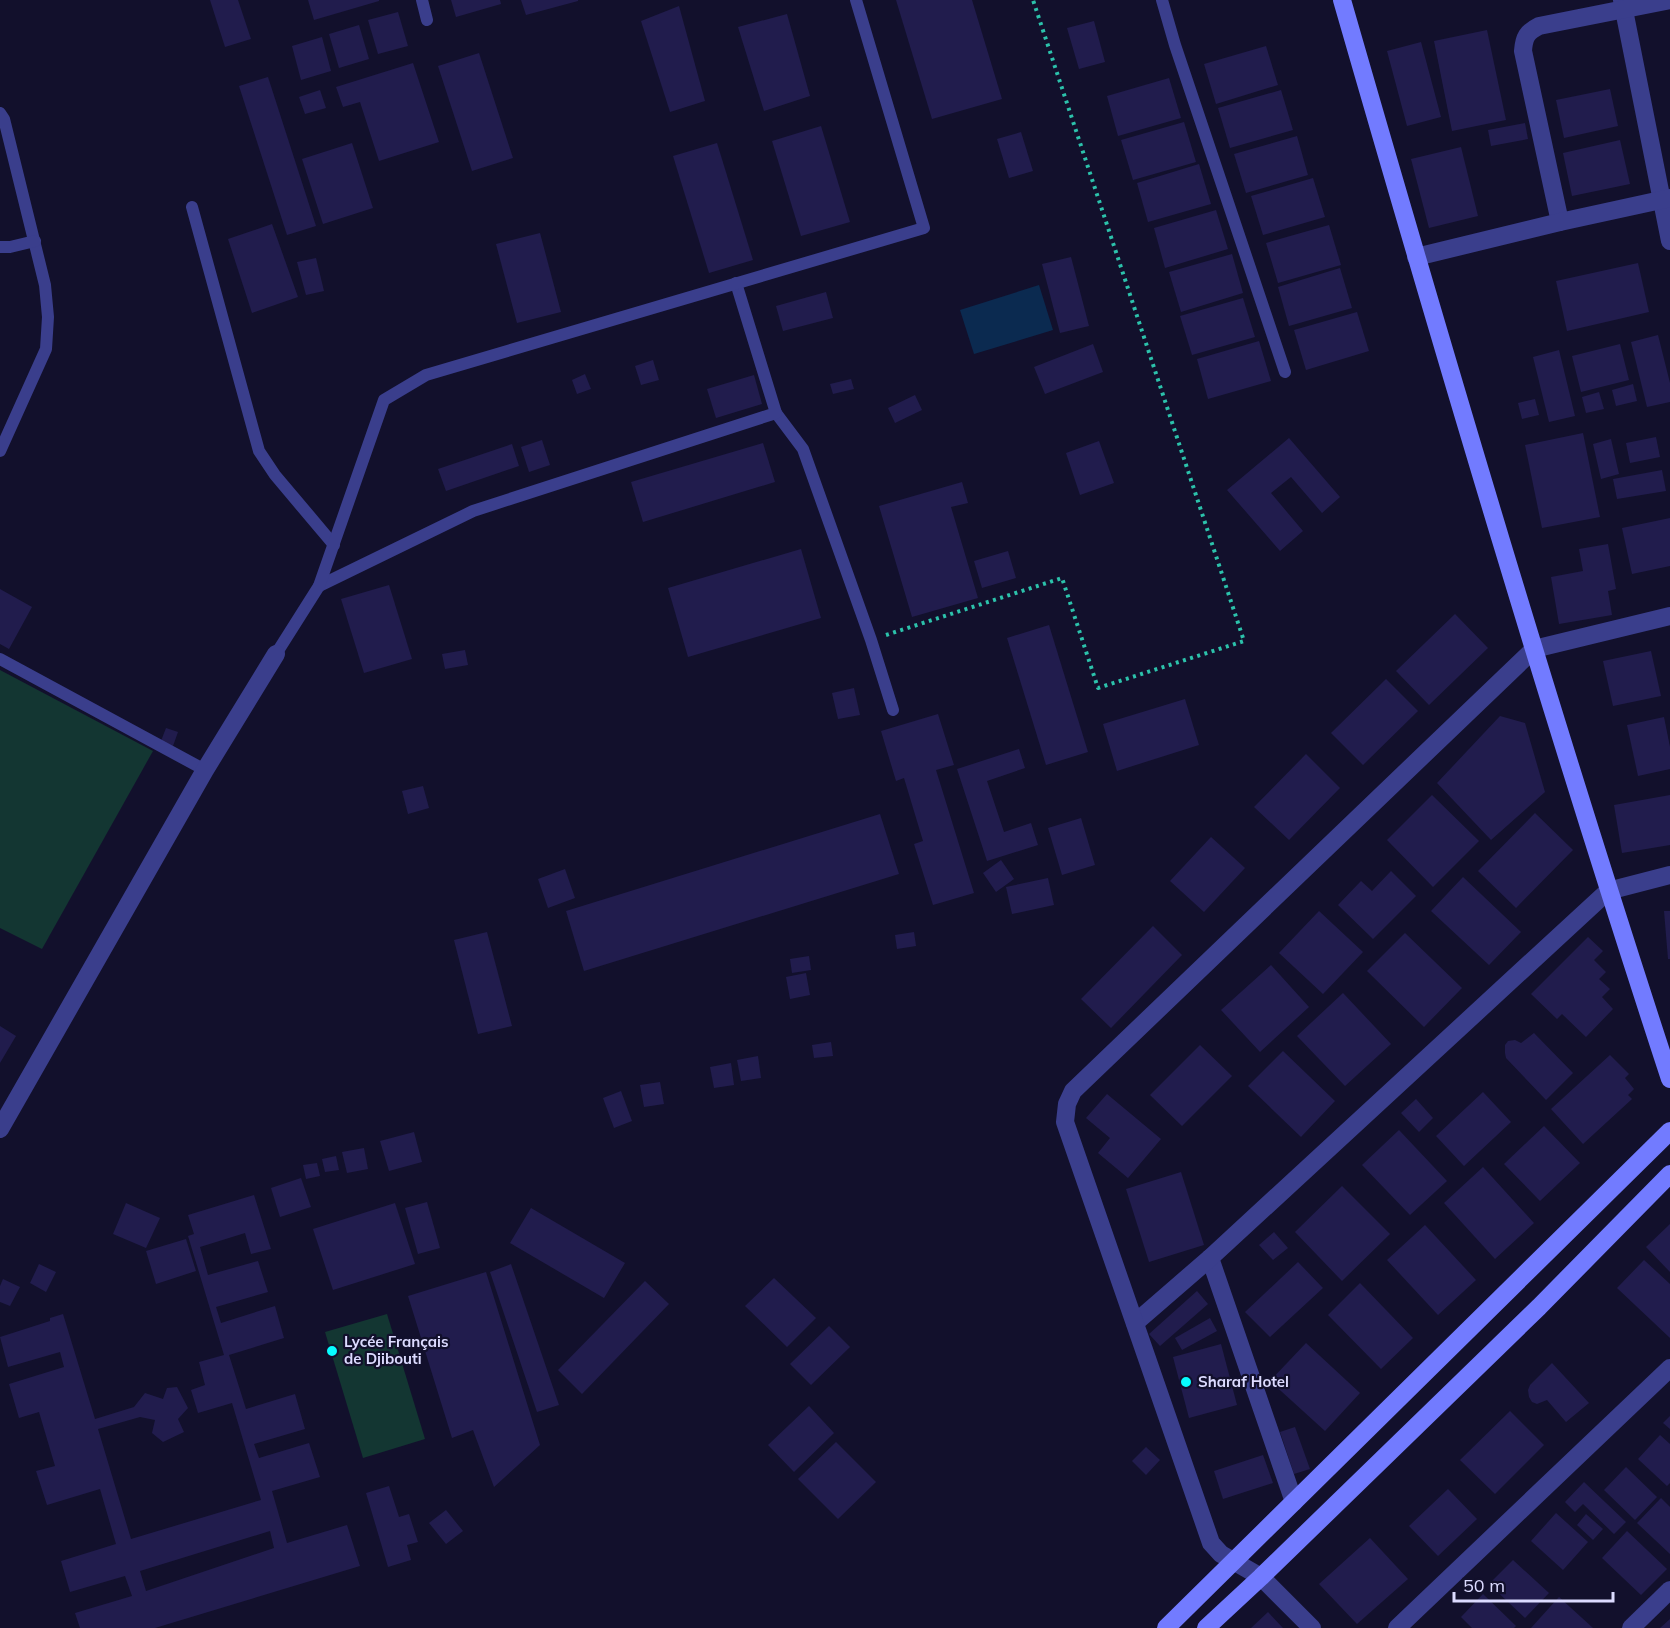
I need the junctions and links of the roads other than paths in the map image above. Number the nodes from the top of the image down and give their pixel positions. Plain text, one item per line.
1 (422, 0) edge
2 (856, 0) edge
3 (1162, 0) edge
4 (1342, 0) edge
5 (1670, 0) edge
6 (1623, 4) edge
7 (427, 20) dead end
8 (0, 113) edge
9 (1666, 199) edge
10 (192, 207) dead end
11 (1560, 222) junction
12 (35, 241) junction
13 (1670, 241) edge
14 (0, 247) edge
15 (1416, 257) junction
16 (736, 283) junction
17 (1285, 372) dead end
18 (776, 413) junction
19 (0, 451) edge
20 (334, 545) junction
21 (320, 586) junction
22 (1670, 616) edge
23 (1534, 649) junction
24 (276, 654) joint
25 (0, 659) edge
26 (893, 710) dead end
27 (205, 770) junction
28 (1670, 875) edge
29 (1608, 891) junction
30 (1670, 1078) edge
31 (0, 1129) edge
32 (1670, 1131) edge
33 (1670, 1174) edge
34 (1210, 1258) junction
35 (1135, 1323) junction
36 (1670, 1368) edge
37 (1294, 1502) junction
38 (1233, 1562) junction
39 (1261, 1577) junction
40 (1670, 1590) edge
41 (1166, 1628) edge
42 (1206, 1628) edge
43 (1312, 1628) edge
44 (1397, 1628) edge
45 (1631, 1628) edge

1 - 7 lane
2 - 16 lane
3 - 17 lane
4 - 15 street
5 - 6 street
6 - 9 street
6 - 11 street
8 - 12 lane
9 - 11 street
9 - 13 street
10 - 20 lane
11 - 15 street
12 - 14 lane
12 - 19 lane
15 - 23 street
16 - 18 lane
16 - 20 lane
18 - 21 lane
18 - 26 lane
20 - 21 lane
21 - 24 lane
22 - 23 street
23 - 29 street
23 - 35 street
24 - 27 street
25 - 27 lane
27 - 31 street
28 - 29 street
29 - 30 street
29 - 34 street
32 - 37 street
33 - 39 street
34 - 35 street
34 - 37 street
35 - 38 street
36 - 44 street
37 - 38 street
38 - 39 street
38 - 41 street
39 - 42 street
39 - 43 street
40 - 45 street

